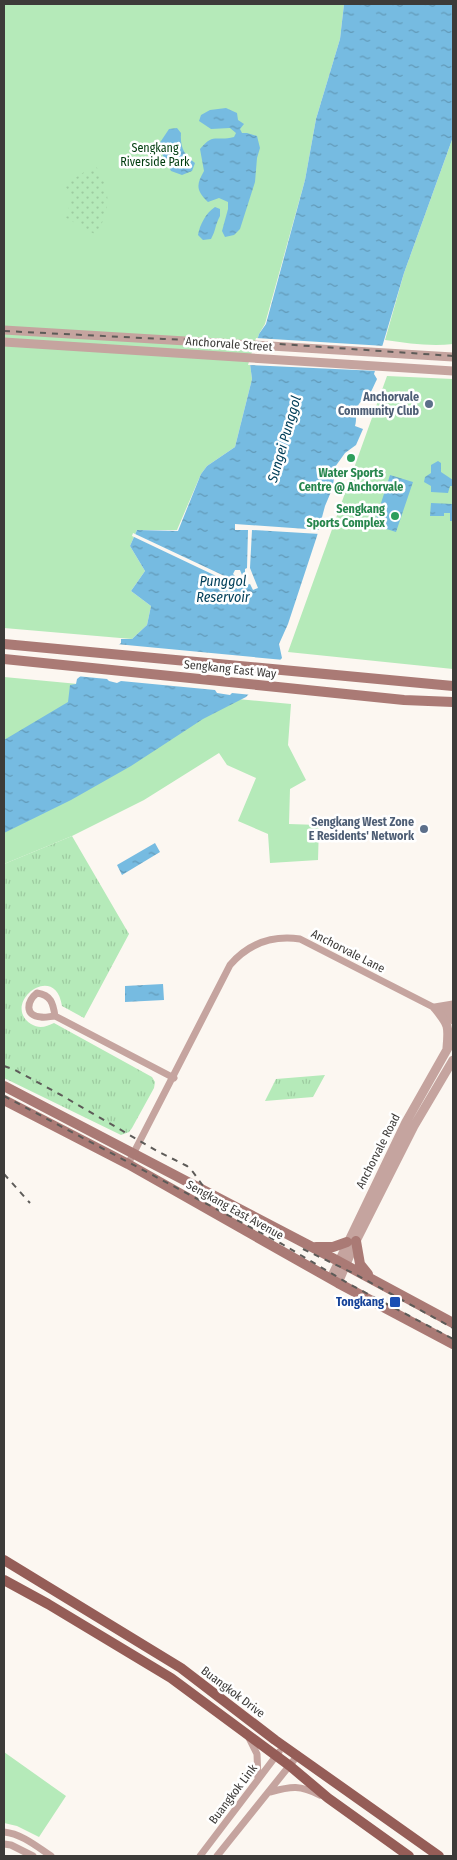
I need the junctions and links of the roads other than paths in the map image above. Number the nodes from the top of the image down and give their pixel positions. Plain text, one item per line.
1 (4, 330) edge
2 (4, 342) edge
3 (453, 357) edge
4 (453, 371) edge
5 (4, 644) edge
6 (4, 659) edge
7 (453, 686) edge
8 (453, 702) edge
9 (453, 1005) edge
10 (435, 1008) junction
11 (453, 1013) edge
12 (54, 1016) dead end
13 (453, 1021) edge
14 (453, 1039) edge
15 (447, 1048) junction
16 (453, 1060) edge
17 (174, 1078) junction
18 (4, 1086) edge
19 (4, 1100) edge
20 (134, 1154) junction
21 (128, 1164) junction
22 (351, 1242) junction
23 (312, 1247) junction
24 (342, 1263) junction
25 (372, 1279) junction
26 (335, 1280) junction
27 (453, 1323) edge
28 (453, 1344) edge
29 (4, 1560) edge
30 (4, 1580) edge
31 (248, 1736) junction
32 (283, 1746) junction
33 (298, 1755) junction
34 (276, 1756) junction
35 (290, 1766) junction
36 (258, 1780) junction
37 (270, 1792) junction
38 (328, 1798) junction
39 (4, 1832) edge
40 (4, 1844) edge
41 (33, 1856) edge
42 (51, 1856) edge
43 (200, 1856) edge
44 (217, 1856) edge
45 (410, 1856) edge
46 (438, 1856) edge

1 - 3 street, Anchorvale Street
2 - 4 street, Anchorvale Street
5 - 7 main road, Sengkang East Way
6 - 8 main road, Sengkang East Way
9 - 10 street
10 - 11 street, Anchorvale Lane
10 - 13 street, Anchorvale Lane
10 - 15 street
10 - 17 street, Anchorvale Lane
12 - 17 street
14 - 15 street, Anchorvale Road
15 - 22 street, Anchorvale Road
16 - 22 street, Anchorvale Road
17 - 20 street, Anchorvale Lane
18 - 20 main road, Sengkang East Avenue
19 - 21 main road, Sengkang East Avenue
20 - 21 street, Anchorvale Lane
20 - 23 main road, Sengkang East Avenue
21 - 26 main road, Sengkang East Avenue
22 - 23 main road
22 - 24 street, Anchorvale Road
22 - 25 main road
23 - 24 main road, Sengkang East Avenue
24 - 25 main road, Sengkang East Avenue
24 - 26 street, Anchorvale Road
25 - 27 main road, Sengkang East Avenue
26 - 28 main road, Sengkang East Avenue
29 - 32 main road, Buangkok Drive
30 - 31 main road
31 - 34 main road
31 - 36 street
32 - 33 main road, Buangkok Drive
32 - 34 street, Buangkok Link
33 - 35 street, Buangkok Link
33 - 46 main road, Buangkok Drive
34 - 35 main road
34 - 36 street, Buangkok Link
35 - 37 street, Buangkok Link
35 - 38 main road
36 - 43 street, Buangkok Link
37 - 38 street
37 - 44 street, Buangkok Link
38 - 45 main road
39 - 42 street
40 - 41 street

